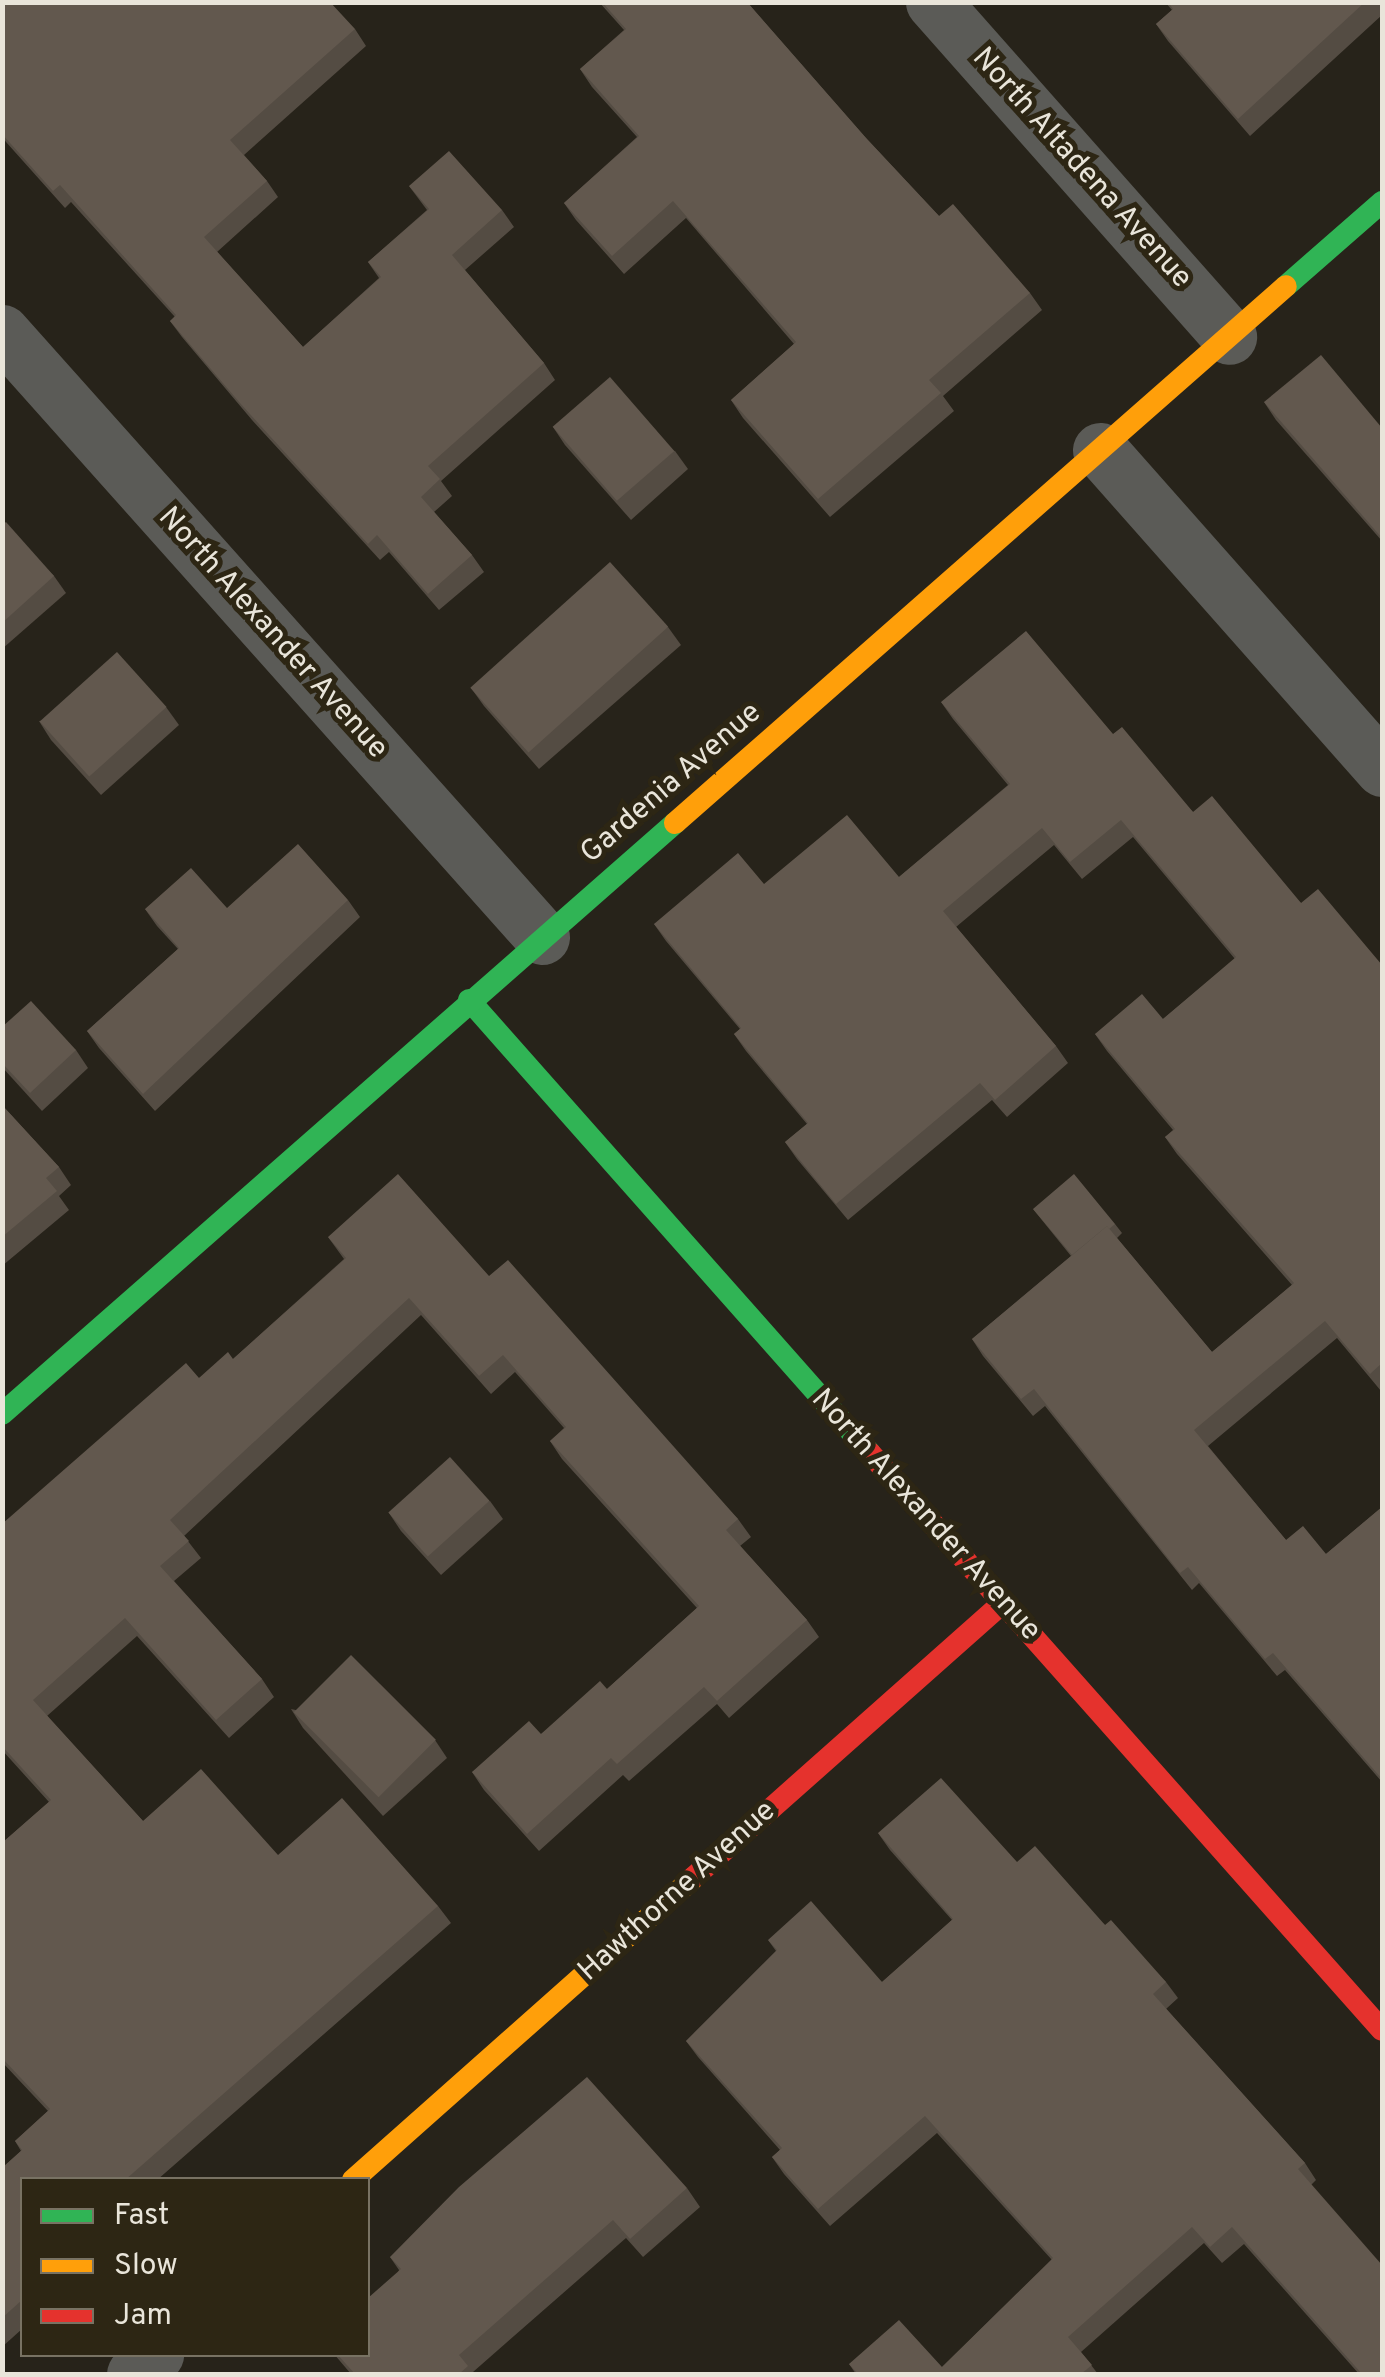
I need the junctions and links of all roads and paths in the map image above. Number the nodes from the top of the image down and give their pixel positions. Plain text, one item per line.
1 (933, 2) edge
2 (1382, 202) edge
3 (2, 332) edge
4 (1229, 336) junction
5 (1100, 450) junction
6 (1382, 769) edge
7 (542, 937) junction
8 (469, 1000) junction
9 (2, 1414) edge
10 (1002, 1604) junction
11 (1382, 2030) edge
12 (356, 2177) edge
13 (153, 2357) edge
14 (134, 2374) edge

1 - 4 street, North Altadena Avenue
2 - 4 street, Gardenia Avenue
3 - 7 street, North Alexander Avenue
4 - 5 street, Gardenia Avenue
5 - 6 street
5 - 7 street, Gardenia Avenue
7 - 8 street, Gardenia Avenue
8 - 9 street, Gardenia Avenue
8 - 10 street, North Alexander Avenue
10 - 11 street, North Alexander Avenue
10 - 12 street, Hawthorne Avenue
13 - 14 street

